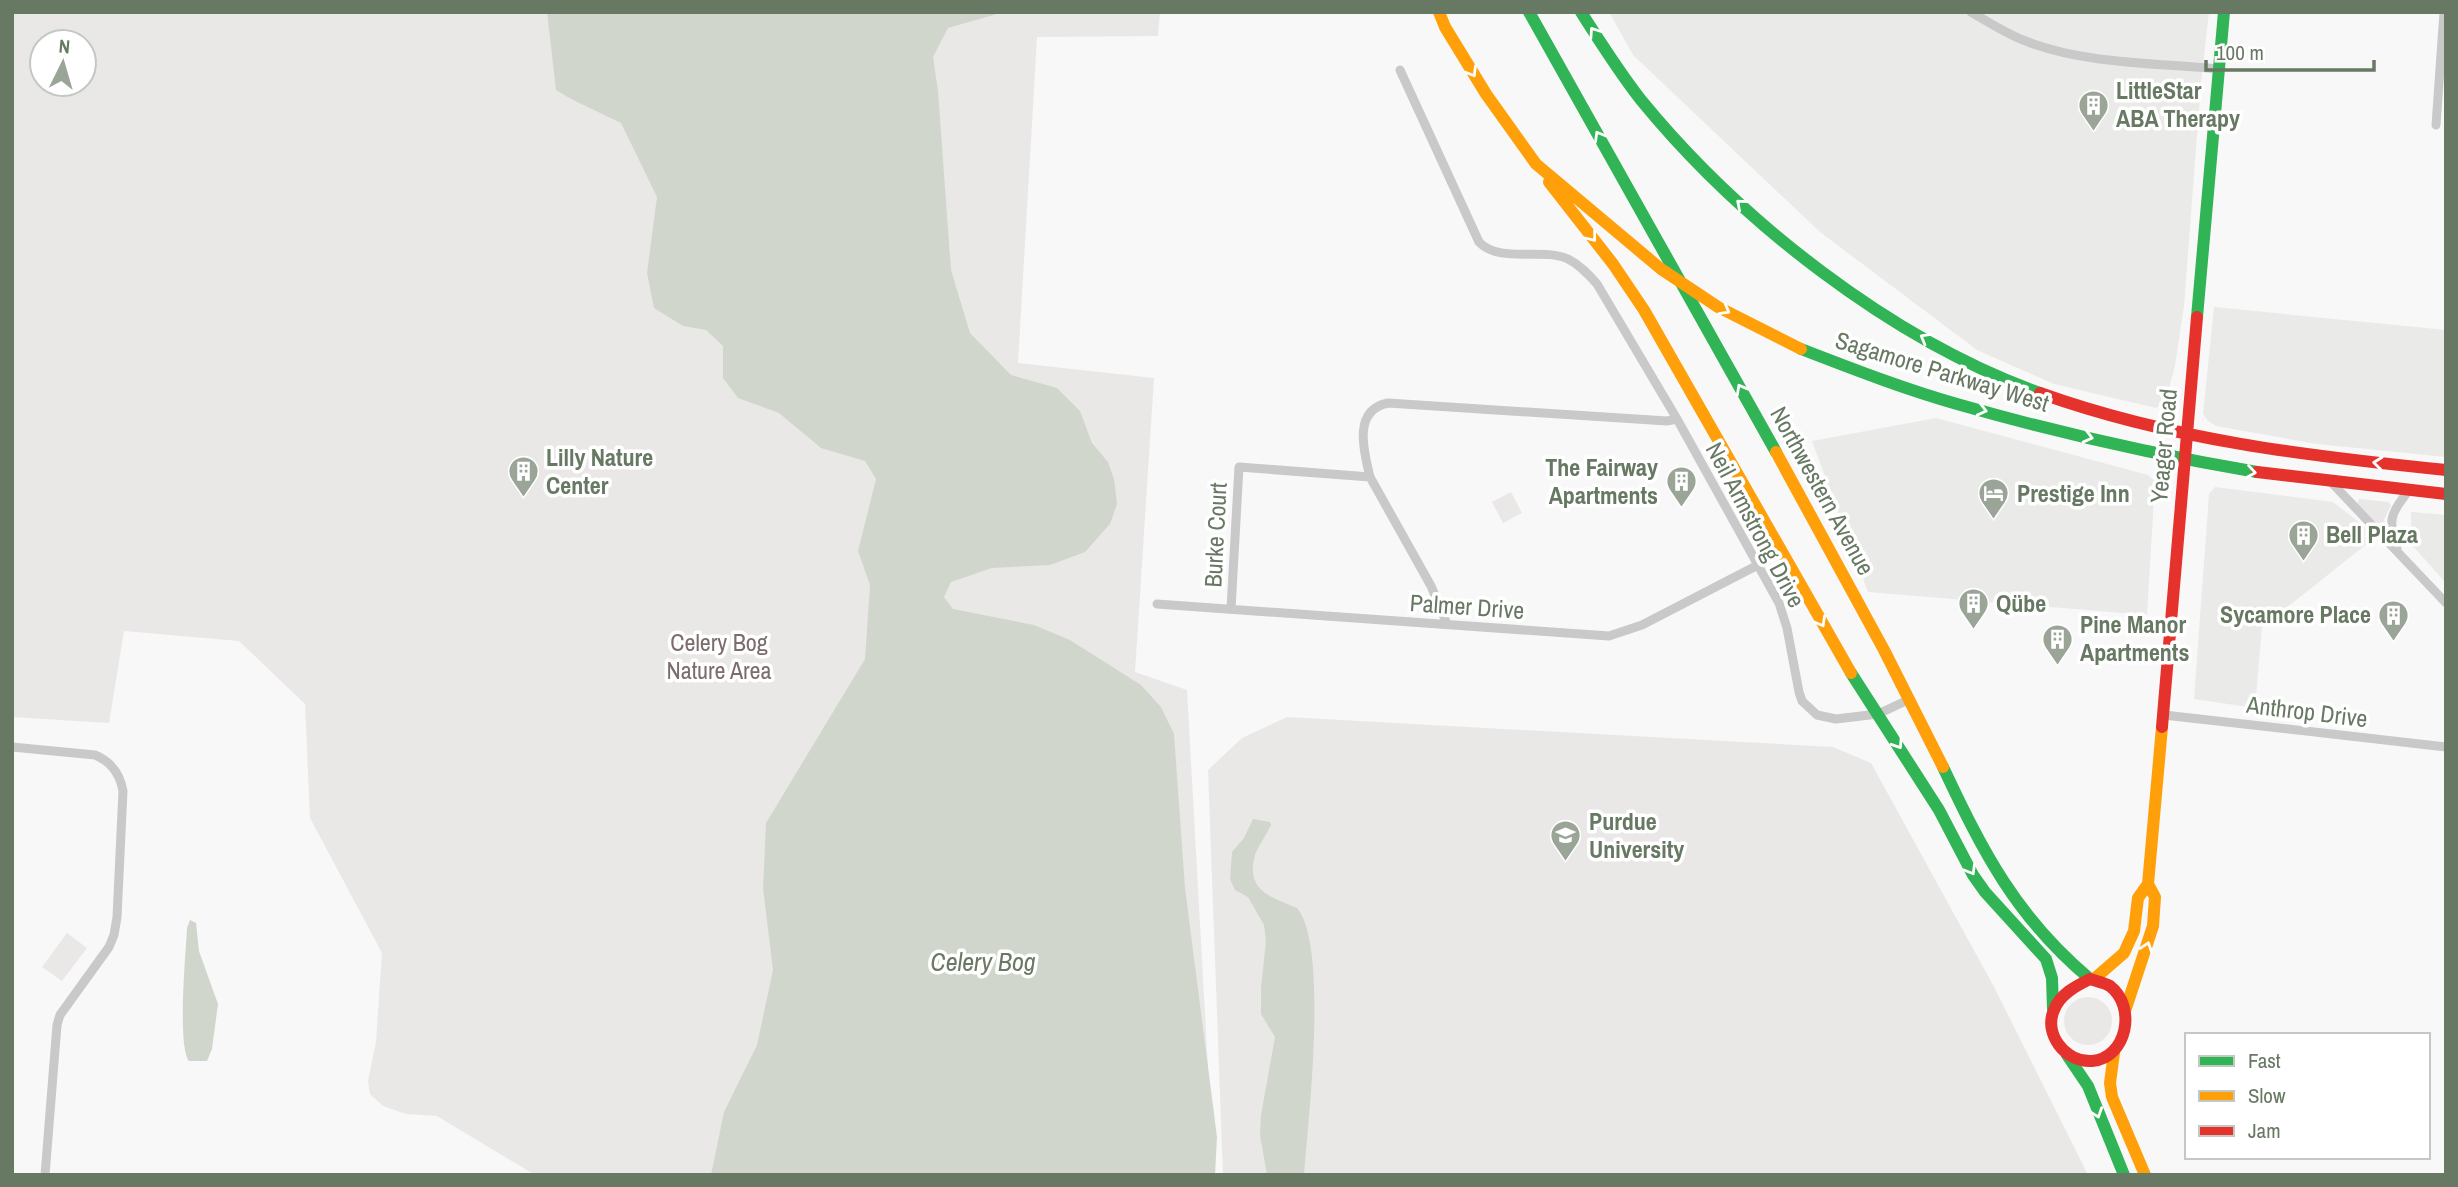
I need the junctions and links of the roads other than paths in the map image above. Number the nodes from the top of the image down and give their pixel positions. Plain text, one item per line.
1 (1439, 12) edge
2 (1529, 12) edge
3 (1581, 12) edge
4 (1971, 12) edge
5 (2224, 12) edge
6 (2444, 12) edge
7 (2443, 61) edge
8 (2219, 69) junction
9 (1400, 70) dead end
10 (2436, 125) dead end
11 (1536, 164) junction
12 (1677, 419) junction
13 (2186, 435) junction
14 (2184, 460) junction
15 (2446, 470) edge
16 (1370, 477) junction
17 (2331, 482) junction
18 (2409, 490) junction
19 (2446, 494) edge
20 (2399, 553) junction
21 (1758, 565) junction
22 (2446, 603) edge
23 (1157, 604) dead end
24 (1231, 609) junction
25 (1447, 624) junction
26 (1910, 699) junction
27 (1878, 714) junction
28 (2164, 715) junction
29 (12, 747) edge
30 (2446, 747) edge
31 (2148, 884) junction
32 (2092, 979) junction
33 (2126, 1008) junction
34 (2053, 1009) junction
35 (2114, 1053) junction
36 (2066, 1054) junction
37 (45, 1175) edge
38 (2124, 1175) edge
39 (2145, 1175) edge

1 -> 11 main road, Sagamore Parkway West
26 -> 2 main road, Northwestern Avenue
13 -> 3 main road, Sagamore Parkway West
4 - 8 street
5 - 8 main road, Yeager Road
6 - 7 street
7 - 10 street
8 - 13 main road, Yeager Road
9 - 12 street, Neil Armstrong Drive
11 -> 14 main road, Sagamore Parkway West
11 -> 27 main road
12 - 16 street
12 - 21 street, Neil Armstrong Drive
13 - 14 main road, Yeager Road
15 -> 13 main road, Sagamore Parkway West
14 -> 17 main road, Sagamore Parkway West
14 - 28 main road, Yeager Road
16 - 24 street, Burke Court
16 - 25 street
17 - 18 main road, Sagamore Parkway West
17 - 20 street
18 - 19 main road, Sagamore Parkway West
18 - 20 street
20 - 22 street
21 - 25 street, Palmer Drive
21 - 27 street, Neil Armstrong Drive
23 - 24 street, Palmer Drive
24 - 25 street, Palmer Drive
26 - 27 street, Neil Armstrong Drive
26 - 32 main road, Northwestern Avenue
27 -> 34 main road
28 - 30 street, Anthrop Drive
28 - 31 main road, Yeager Road
29 - 37 street
31 - 32 main road, Yeager Road
33 -> 31 main road, Yeager Road
32 - 33 main road
32 - 34 main road
33 - 35 main road
34 - 36 main road
35 - 36 main road
35 - 39 main road
36 -> 38 main road

